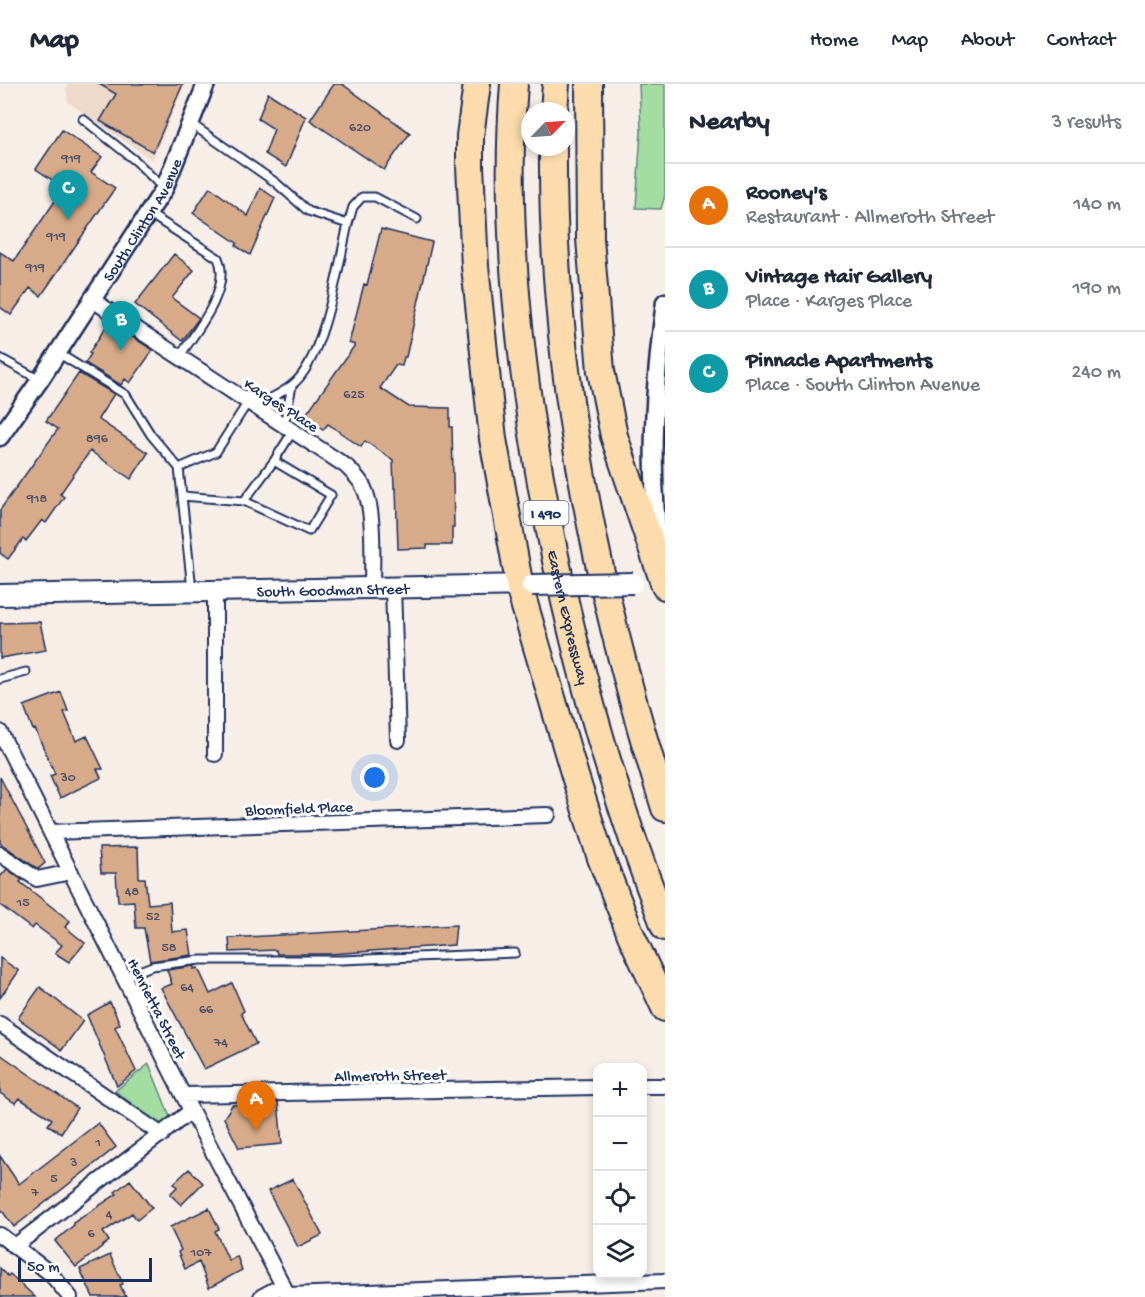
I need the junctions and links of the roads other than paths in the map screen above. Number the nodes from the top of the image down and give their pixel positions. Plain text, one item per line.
1 (206, 84) edge
2 (477, 84) edge
3 (514, 84) edge
4 (556, 84) edge
5 (589, 84) edge
6 (555, 102) edge
7 (83, 119) dead end
8 (190, 123) junction
9 (553, 156) edge
10 (164, 189) junction
11 (148, 213) junction
12 (417, 219) dead end
13 (348, 224) junction
14 (91, 299) junction
15 (665, 302) edge
16 (57, 352) junction
17 (179, 357) junction
18 (2, 361) edge
19 (660, 373) edge
20 (40, 380) junction
21 (292, 386) junction
22 (252, 404) junction
23 (288, 428) junction
24 (0, 436) edge
25 (274, 461) junction
26 (179, 468) junction
27 (182, 496) junction
28 (244, 501) junction
29 (665, 584) edge
30 (526, 585) junction
31 (393, 587) junction
32 (372, 588) junction
33 (215, 591) junction
34 (192, 592) junction
35 (0, 595) edge
36 (26, 672) dead end
37 (0, 679) edge
38 (0, 732) edge
39 (398, 740) dead end
40 (215, 754) dead end
41 (665, 808) edge
42 (548, 815) dead end
43 (51, 832) junction
44 (0, 854) edge
45 (71, 872) junction
46 (665, 927) edge
47 (515, 953) dead end
48 (124, 977) junction
49 (665, 1008) edge
50 (0, 1024) edge
51 (647, 1086) edge
52 (663, 1086) dead end
53 (593, 1087) edge
54 (183, 1095) junction
55 (191, 1111) junction
56 (162, 1135) junction
57 (0, 1235) edge
58 (15, 1246) junction
59 (665, 1281) edge
60 (287, 1293) edge
61 (70, 1297) edge
62 (261, 1297) edge

1 - 8 street, South Clinton Avenue
2 - 30 highway
3 - 46 highway, Eastern Expressway / I 490
4 - 6 highway
5 - 29 highway
7 - 10 lane
8 - 10 street, South Clinton Avenue
8 - 13 lane
9 - 41 highway, I 490
10 - 11 street, South Clinton Avenue
11 - 14 street, South Clinton Avenue
11 - 17 lane
12 - 13 lane
13 - 21 lane
14 - 16 street, South Clinton Avenue
14 - 17 street, Karges Place
15 - 19 street
16 - 20 street, South Clinton Avenue
16 - 26 lane
17 - 22 street, Karges Place
18 - 20 lane
19 - 29 street
20 - 24 street, South Clinton Avenue
21 - 22 lane
21 - 23 lane
22 - 23 street, Karges Place
22 - 26 lane
23 - 25 lane
23 - 32 street, Karges Place
25 - 28 lane
25 - 28 lane
26 - 27 lane
27 - 28 lane
27 - 34 lane
29 - 30 main road, South Goodman Street, bridge
30 - 31 main road, South Goodman Street
30 - 49 highway
31 - 32 main road, South Goodman Street
31 - 39 street
32 - 33 main road, South Goodman Street
33 - 34 main road, South Goodman Street
33 - 40 street
34 - 35 main road, South Goodman Street
36 - 37 lane
38 - 43 street, Henrietta Street
42 - 43 street, Bloomfield Place
43 - 45 street, Henrietta Street
44 - 45 street
45 - 48 street, Henrietta Street
47 - 48 lane
48 - 54 street, Henrietta Street
50 - 56 street
51 - 52 street
53 - 54 street, Allmeroth Street
54 - 55 street, Henrietta Street
55 - 56 street
55 - 60 street, Henrietta Street
56 - 58 street
57 - 58 street
58 - 61 street
59 - 60 street
60 - 62 street

